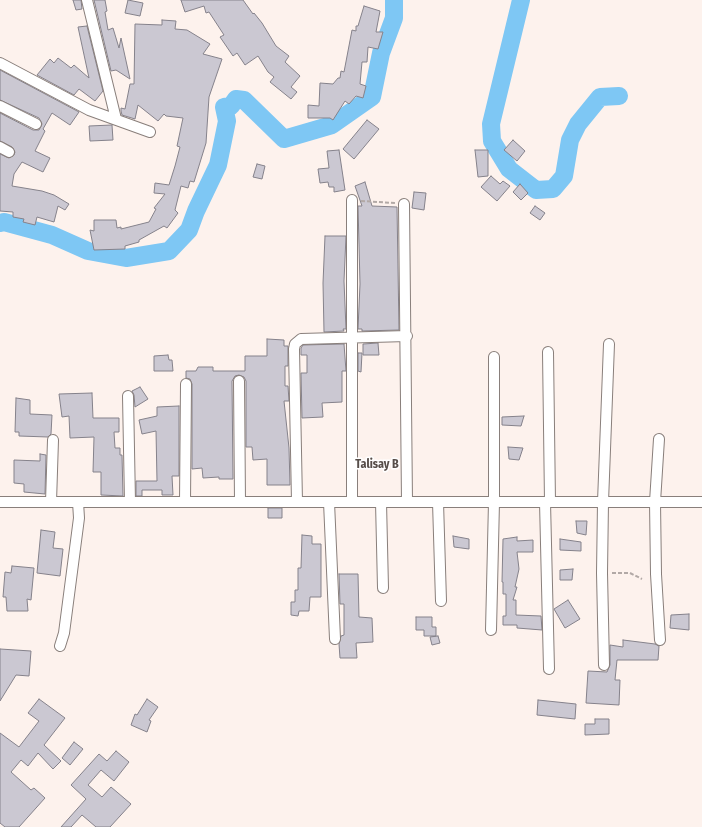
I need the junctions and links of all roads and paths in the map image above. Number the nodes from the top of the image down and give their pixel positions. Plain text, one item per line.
1 (87, 0) edge
2 (0, 64) edge
3 (0, 106) edge
4 (116, 119) junction
5 (36, 124) dead end
6 (150, 132) dead end
7 (0, 147) edge
8 (9, 152) dead end
9 (352, 200) joint
10 (404, 204) joint
11 (352, 336) junction
12 (407, 336) junction
13 (609, 344) dead end
14 (548, 352) dead end
15 (494, 357) dead end
16 (239, 381) dead end
17 (186, 384) dead end
18 (128, 396) dead end
19 (659, 439) dead end
20 (52, 440) dead end
21 (0, 502) edge
22 (50, 502) junction
23 (78, 502) junction
24 (130, 502) junction
25 (185, 502) junction
26 (240, 502) junction
27 (297, 502) junction
28 (329, 502) junction
29 (352, 502) junction
30 (381, 502) junction
31 (407, 502) junction
32 (438, 502) junction
33 (494, 502) junction
34 (547, 502) junction
35 (603, 502) junction
36 (655, 502) junction
37 (702, 502) edge
38 (602, 573) junction
39 (642, 579) dead end
40 (383, 588) dead end
41 (441, 601) dead end
42 (491, 630) dead end
43 (335, 639) dead end
44 (660, 640) dead end
45 (60, 646) dead end
46 (604, 665) dead end
47 (549, 669) dead end

1 - 4 street
2 - 4 street
3 - 5 street
4 - 6 street
7 - 8 street
9 - 10 path
9 - 11 street
10 - 12 street
11 - 12 street
11 - 27 street
11 - 29 street
12 - 31 street
13 - 35 street
14 - 34 street
15 - 33 street
16 - 26 street
17 - 25 street
18 - 24 street
19 - 36 street
20 - 22 street
21 - 22 street
22 - 23 street
23 - 24 street
23 - 45 street
24 - 25 street
25 - 26 street
26 - 27 street
27 - 28 street
28 - 29 street
28 - 43 street
29 - 30 street
30 - 31 street
30 - 40 street
31 - 32 street
32 - 33 street
32 - 41 street
33 - 34 street
33 - 42 street
34 - 35 street
34 - 47 street
35 - 36 street
35 - 38 street
36 - 37 street
36 - 44 street
38 - 39 path
38 - 46 street

